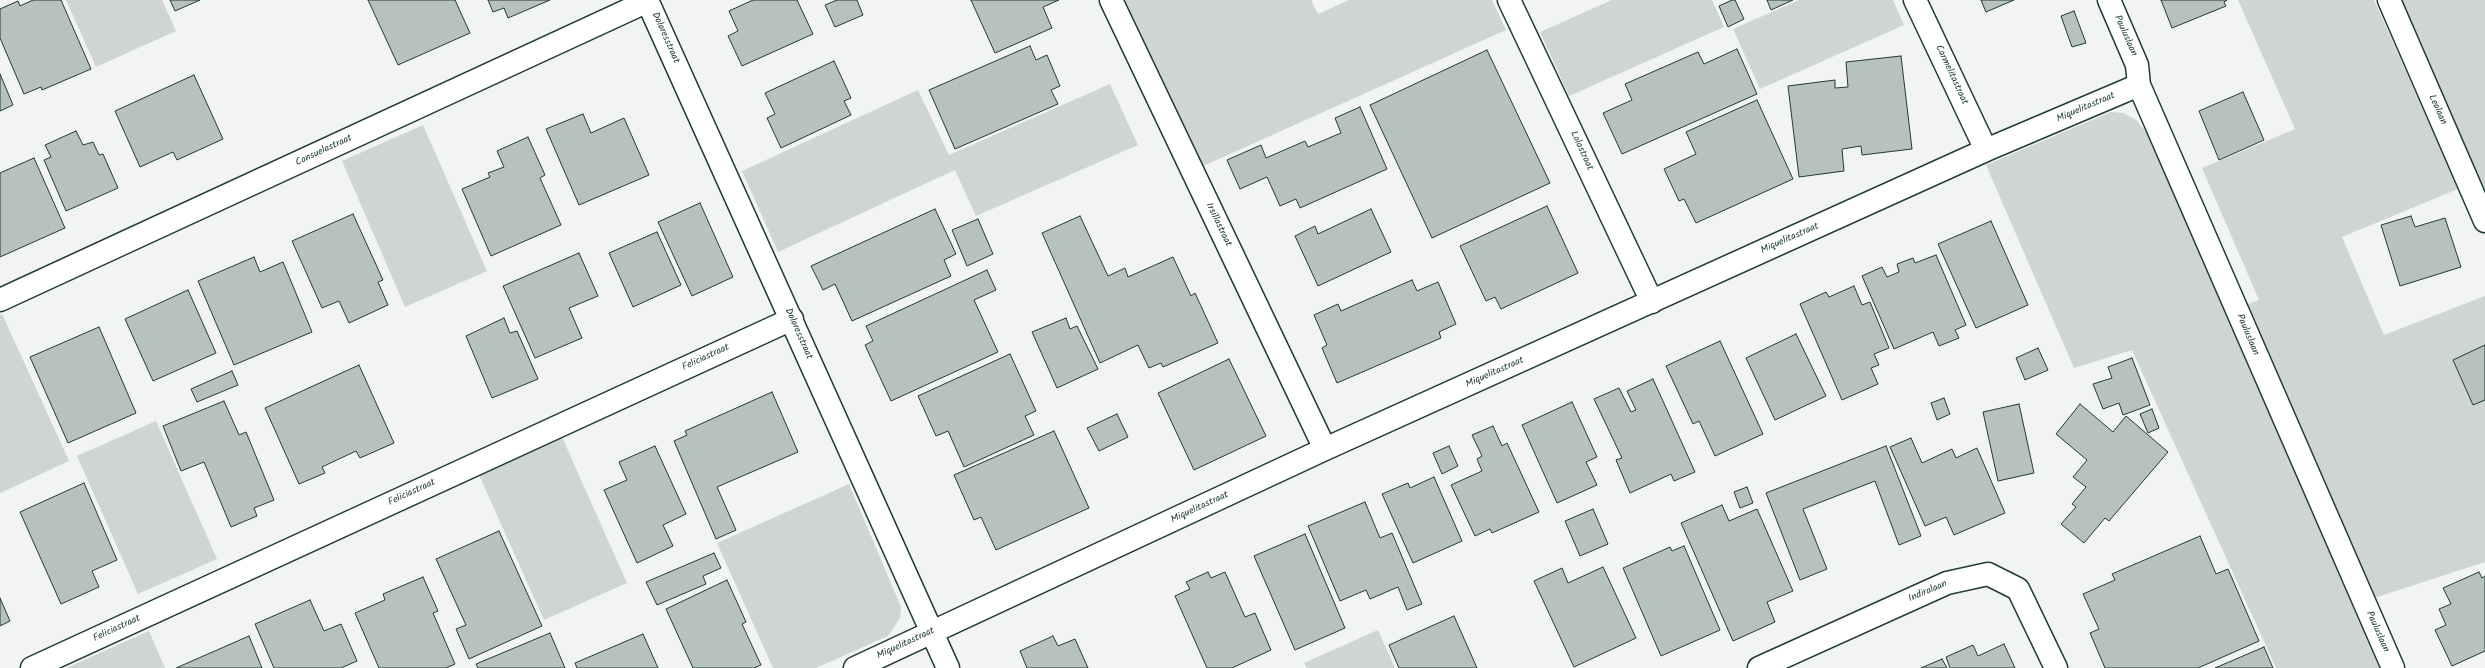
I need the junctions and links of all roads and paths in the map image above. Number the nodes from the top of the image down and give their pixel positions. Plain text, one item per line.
1 (1111, 0) edge
2 (1509, 0) edge
3 (1915, 0) edge
4 (2109, 0) edge
5 (2389, 0) edge
6 (648, 1) edge
7 (2139, 85) junction
8 (1986, 150) junction
9 (2485, 221) edge
10 (0, 300) edge
11 (1652, 302) junction
12 (792, 319) junction
13 (1325, 449) junction
14 (932, 633) junction
15 (32, 668) edge
16 (855, 668) edge
17 (948, 668) edge
18 (1759, 668) edge
19 (2056, 668) edge
20 (2393, 668) edge

1 - 13 street, Irsillastraat
2 - 11 street, Lolastraat
3 - 8 street, Carmelitastraat
4 - 7 street, Pauluslaan
5 - 9 street, Leolaan
6 - 10 street, Consuelastraat
6 - 12 street, Doloresstraat
7 - 8 street, Miquelitastraat
7 - 20 street, Pauluslaan
8 - 11 street, Miquelitastraat
11 - 13 street, Miquelitastraat
12 - 14 street, Doloresstraat
12 - 15 street, Feliciastraat
13 - 14 street, Miquelitastraat
14 - 16 street, Miquelitastraat
14 - 17 street, Doloresstraat
18 - 19 street, Indiralaan

